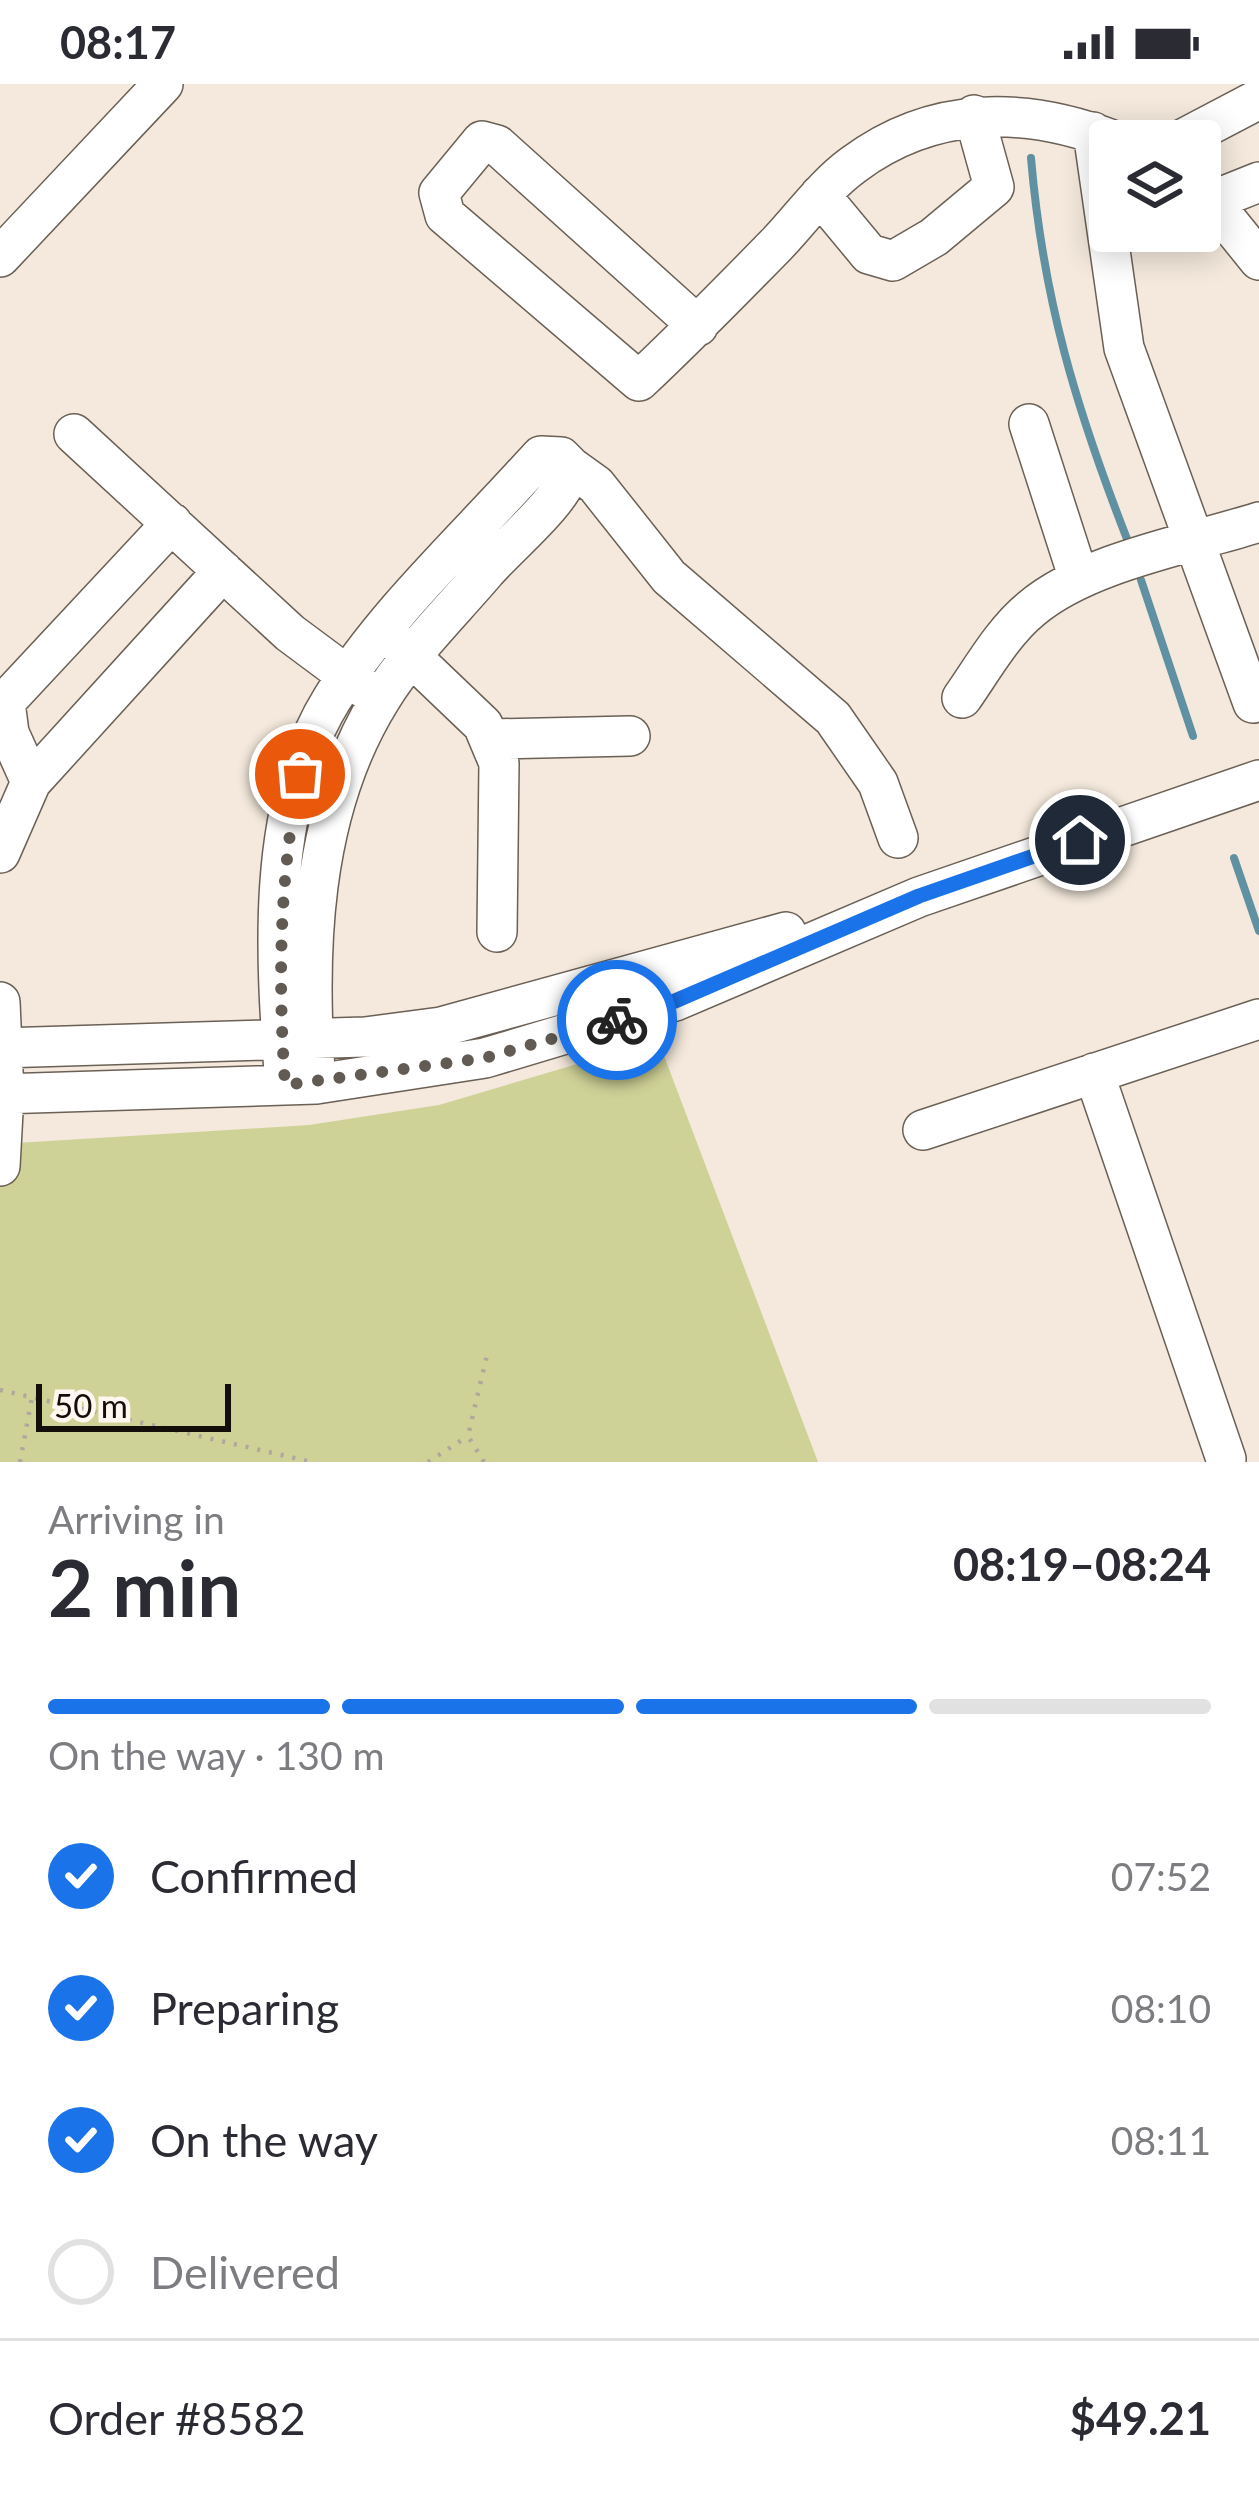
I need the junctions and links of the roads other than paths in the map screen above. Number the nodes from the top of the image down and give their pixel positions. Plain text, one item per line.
1 (163, 84) edge
2 (1259, 100) edge
3 (989, 104) edge
4 (1219, 120) edge
5 (1089, 133) edge
6 (1259, 182) edge
7 (1221, 191) edge
8 (820, 195) junction
9 (1221, 212) edge
10 (1115, 252) edge
11 (0, 257) edge
12 (1259, 260) edge
13 (698, 326) junction
14 (1029, 424) dead end
15 (74, 434) dead end
16 (1259, 522) edge
17 (172, 524) junction
18 (1194, 543) junction
19 (223, 571) junction
20 (1079, 579) junction
21 (398, 644) junction
22 (364, 688) junction
23 (962, 698) dead end
24 (3, 702) edge
25 (1253, 703) dead end
26 (630, 736) dead end
27 (493, 739) junction
28 (1259, 780) edge
29 (32, 782) junction
30 (898, 838) dead end
31 (0, 853) edge
32 (919, 896) junction
33 (496, 932) dead end
34 (0, 1002) edge
35 (1259, 1018) edge
36 (297, 1038) junction
37 (2, 1048) edge
38 (1094, 1073) junction
39 (300, 1084) junction
40 (2, 1094) edge
41 (923, 1130) dead end
42 (0, 1166) edge
43 (1226, 1459) dead end

1 - 11 street
2 - 4 street
3 - 5 street
3 - 8 street
3 - 8 street
6 - 7 street
8 - 13 street
9 - 12 street
10 - 18 street
13 - 13 street
14 - 20 street
15 - 17 street
16 - 18 street
17 - 19 street
17 - 24 street
18 - 20 street
18 - 25 street
19 - 22 street
19 - 29 street
20 - 23 street
21 - 22 street
21 - 27 street
21 - 30 street
22 - 36 street
24 - 29 street
26 - 27 street
27 - 33 street
28 - 32 street
29 - 31 street
32 - 36 street
32 - 39 street
34 - 37 street
35 - 38 street
36 - 37 street
36 - 39 street
37 - 40 street
38 - 41 street
38 - 43 street
39 - 40 street
40 - 42 street

